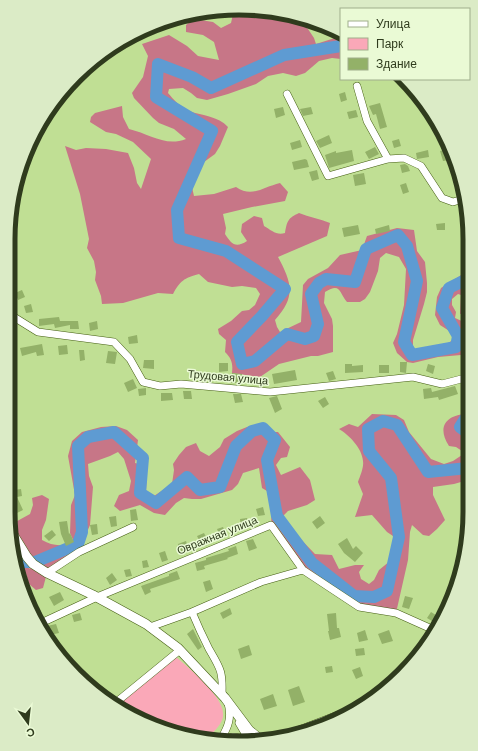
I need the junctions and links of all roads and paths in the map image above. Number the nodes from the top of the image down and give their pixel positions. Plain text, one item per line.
1 (357, 86) dead end
2 (287, 94) dead end
3 (388, 159) junction
4 (460, 200) edge
5 (15, 318) edge
6 (463, 379) edge
7 (133, 527) dead end
8 (17, 540) edge
9 (303, 570) junction
10 (47, 573) junction
11 (97, 597) junction
12 (192, 612) junction
13 (44, 622) edge
14 (150, 627) junction
15 (430, 628) edge
16 (180, 650) junction
17 (224, 696) junction
18 (118, 700) edge
19 (223, 736) edge
20 (246, 736) edge
21 (256, 736) edge

1 - 3 street
2 - 3 street
3 - 4 street
5 - 6 street, Трудовая улица
7 - 10 street
8 - 10 street
9 - 11 street, Овражная улица
9 - 12 street
9 - 15 street, Овражная улица
10 - 11 street
11 - 13 street, Овражная улица
11 - 14 street
12 - 14 street
12 - 17 street
14 - 16 street
16 - 17 street
16 - 18 street
17 - 19 street
17 - 20 street
17 - 21 street

